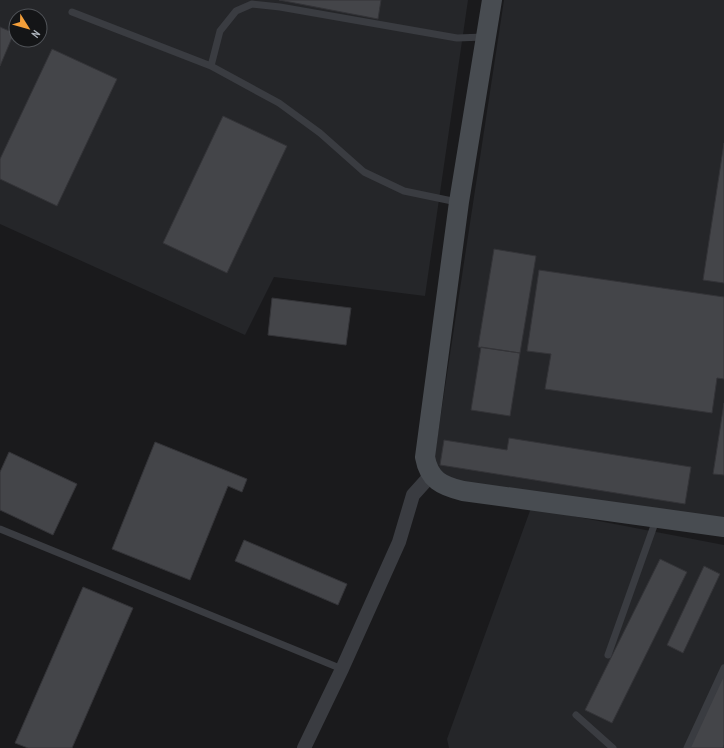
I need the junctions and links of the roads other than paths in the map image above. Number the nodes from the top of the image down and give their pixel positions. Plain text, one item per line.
1 (492, 0) edge
2 (72, 12) dead end
3 (486, 36) junction
4 (211, 66) junction
5 (459, 202) junction
6 (431, 475) junction
7 (656, 518) junction
8 (724, 527) edge
9 (0, 529) edge
10 (608, 655) dead end
11 (724, 668) edge
12 (342, 669) junction
13 (576, 715) dead end
14 (304, 748) edge
15 (614, 748) edge
16 (687, 748) edge

1 - 3 main road
2 - 4 lane
3 - 4 lane
3 - 5 main road
4 - 5 lane
5 - 6 main road
6 - 7 main road
6 - 12 street
7 - 8 main road
7 - 10 lane
9 - 12 lane
11 - 16 lane
12 - 14 street
13 - 15 lane

